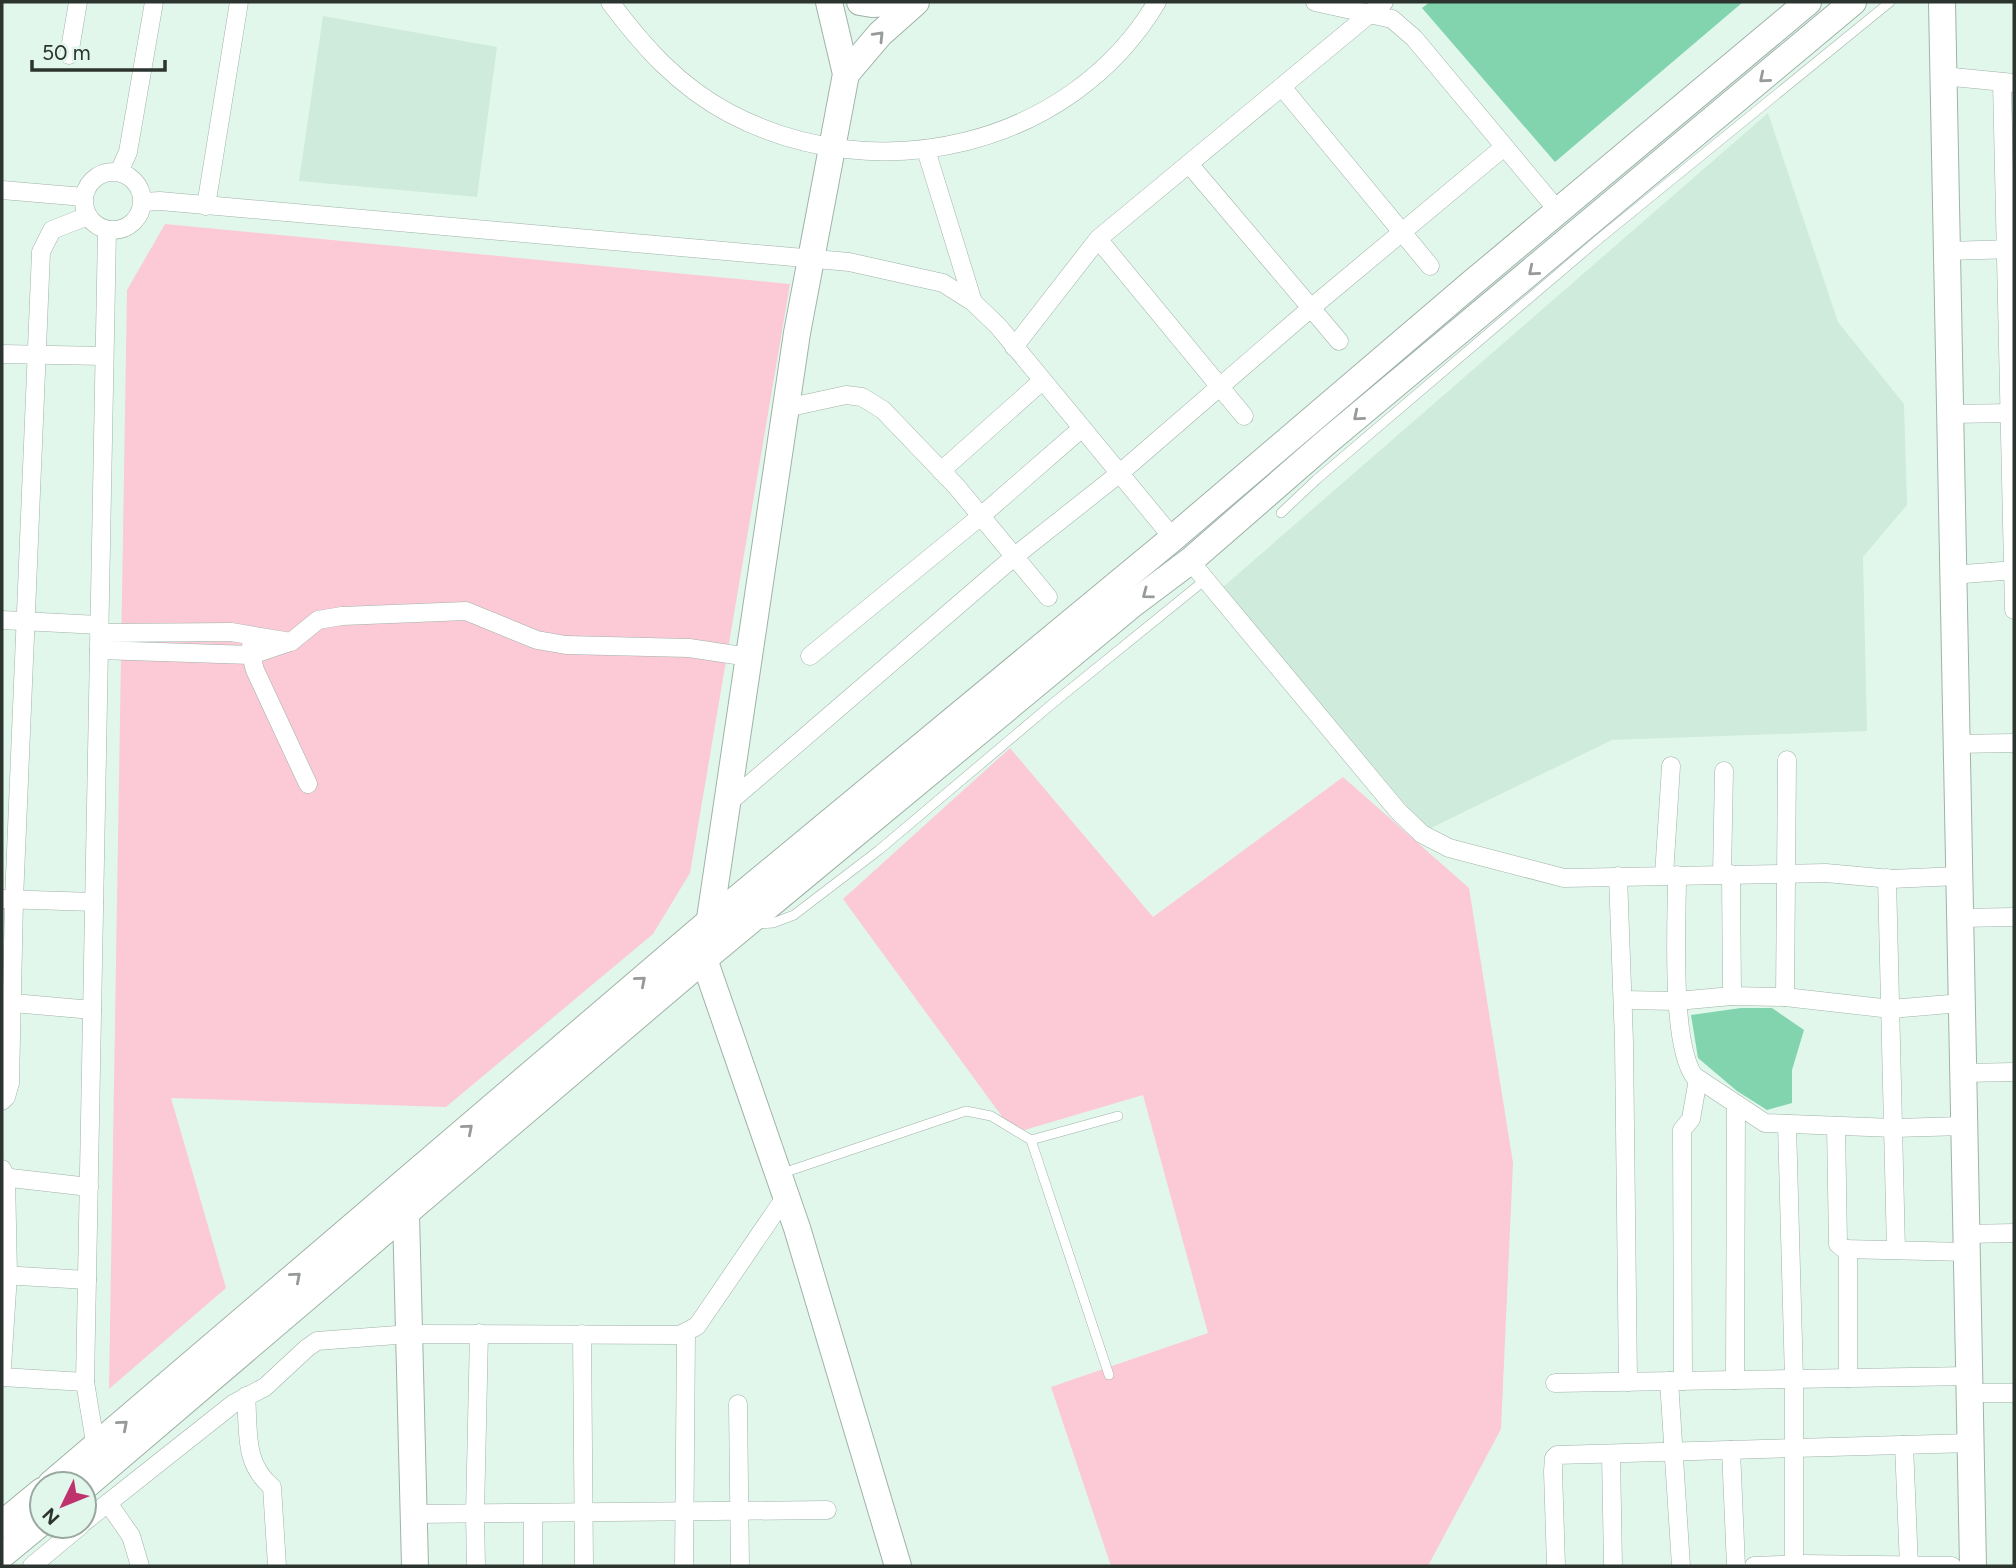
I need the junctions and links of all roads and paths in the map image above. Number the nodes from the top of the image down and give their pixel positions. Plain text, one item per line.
1 (78, 2) edge
2 (154, 2) edge
3 (239, 2) edge
4 (610, 2) edge
5 (829, 2) edge
6 (860, 2) edge
7 (914, 2) edge
8 (1157, 2) edge
9 (1315, 2) edge
10 (1808, 2) edge
11 (1853, 2) edge
12 (1890, 2) edge
13 (1942, 2) edge
14 (1378, 8) edge
15 (1784, 22) junction
16 (1804, 45) junction
17 (69, 55) dead end
18 (846, 74) junction
19 (1943, 76) junction
20 (2008, 83) edge
21 (1282, 87) junction
22 (1504, 147) junction
23 (831, 148) junction
24 (926, 150) junction
25 (1189, 164) junction
26 (119, 172) junction
27 (2, 190) edge
28 (84, 197) junction
29 (143, 202) junction
30 (206, 206) junction
31 (1559, 212) junction
32 (88, 216) junction
33 (107, 230) junction
34 (1402, 232) junction
35 (1098, 239) junction
36 (2010, 250) edge
37 (1947, 251) junction
38 (811, 258) junction
39 (1430, 266) dead end
40 (974, 302) junction
41 (1311, 308) junction
42 (1339, 341) dead end
43 (1014, 347) junction
44 (2, 354) edge
45 (36, 355) junction
46 (104, 356) junction
47 (1042, 381) junction
48 (1220, 388) junction
49 (786, 408) junction
50 (2012, 413) edge
51 (1949, 414) junction
52 (1244, 416) dead end
53 (1310, 420) junction
54 (1082, 428) junction
55 (1321, 457) junction
56 (941, 471) junction
57 (1120, 473) junction
58 (1281, 513) dead end
59 (981, 516) junction
60 (1172, 538) junction
61 (1015, 556) junction
62 (1198, 570) junction
63 (2014, 570) edge
64 (1952, 575) junction
65 (1048, 597) dead end
66 (2014, 610) edge
67 (2, 620) edge
68 (25, 620) junction
69 (252, 635) junction
70 (99, 636) junction
71 (290, 642) junction
72 (251, 655) junction
73 (810, 656) dead end
74 (748, 657) junction
75 (2014, 743) edge
76 (1955, 744) junction
77 (1787, 760) dead end
78 (1671, 766) dead end
79 (1724, 771) dead end
80 (308, 784) dead end
81 (727, 804) junction
82 (1727, 874) junction
83 (1787, 874) junction
84 (1671, 875) junction
85 (1618, 876) junction
86 (1958, 876) junction
87 (1887, 878) junction
88 (8, 900) edge
89 (94, 902) junction
90 (2014, 917) edge
91 (1959, 918) junction
92 (709, 922) junction
93 (704, 959) junction
94 (1732, 996) junction
95 (1785, 998) junction
96 (1623, 1000) junction
97 (1677, 1001) junction
98 (7, 1002) edge
99 (1961, 1003) junction
100 (1891, 1009) junction
101 (92, 1010) junction
102 (2014, 1072) edge
103 (1962, 1073) junction
104 (1698, 1079) junction
105 (2, 1101) edge
106 (1736, 1104) junction
107 (1118, 1116) dead end
108 (1787, 1124) junction
109 (1836, 1126) junction
110 (1964, 1126) junction
111 (1894, 1128) junction
112 (1031, 1140) junction
113 (3, 1175) edge
114 (782, 1186) junction
115 (89, 1187) junction
116 (407, 1214) junction
117 (2014, 1233) edge
118 (1966, 1243) junction
119 (1848, 1249) junction
120 (1896, 1250) junction
121 (5, 1275) edge
122 (87, 1280) junction
123 (479, 1333) junction
124 (686, 1333) junction
125 (410, 1334) junction
126 (582, 1334) junction
127 (2, 1367) edge
128 (1109, 1375) dead end
129 (2, 1377) edge
130 (1848, 1378) junction
131 (1794, 1379) junction
132 (1735, 1380) junction
133 (1676, 1381) junction
134 (85, 1382) junction
135 (1628, 1382) junction
136 (1555, 1383) dead end
137 (1969, 1385) junction
138 (2014, 1392) edge
139 (246, 1396) junction
140 (738, 1404) dead end
141 (1971, 1443) junction
142 (1904, 1445) junction
143 (97, 1447) junction
144 (1792, 1448) junction
145 (1731, 1450) junction
146 (1672, 1452) junction
147 (1611, 1454) junction
148 (68, 1470) edge
149 (93, 1470) edge
150 (98, 1475) edge
151 (28, 1503) edge
152 (108, 1503) junction
153 (827, 1510) dead end
154 (98, 1511) edge
155 (684, 1511) junction
156 (741, 1511) junction
157 (584, 1512) junction
158 (533, 1513) junction
159 (414, 1514) junction
160 (475, 1514) junction
161 (2, 1524) edge
162 (28, 1534) edge
163 (63, 1540) edge
164 (2, 1555) edge
165 (1794, 1564) junction
166 (32, 1566) edge
167 (140, 1566) edge
168 (277, 1566) edge
169 (415, 1566) edge
170 (476, 1566) edge
171 (533, 1566) edge
172 (584, 1566) edge
173 (684, 1566) edge
174 (740, 1566) edge
175 (898, 1566) edge
176 (1556, 1566) edge
177 (1613, 1566) edge
178 (1681, 1566) edge
179 (1737, 1566) edge
180 (1754, 1566) edge
181 (1909, 1566) edge
182 (1952, 1566) edge
183 (1973, 1566) edge

1 - 17 street
2 - 26 street
3 - 30 street
4 - 23 street
5 - 18 main road
6 - 7 main road
18 -> 7 main road
8 - 24 street
9 - 14 street
10 - 15 main road
11 - 16 main road
12 - 55 lane
13 - 19 main road
14 - 21 street
14 - 22 street
15 - 16 main road
15 - 31 main road
16 -> 55 main road
18 - 23 main road
19 - 20 street
19 - 37 main road
20 - 36 street
21 - 25 street
21 - 34 street
22 - 31 street
22 - 34 street
23 - 24 street
23 - 38 main road
24 - 40 street
25 - 35 street
25 - 41 street
26 - 28 street
26 - 29 street
27 - 28 street
28 - 32 street
29 - 30 street
29 - 33 street
30 - 38 street
31 - 53 main road
32 - 33 street
32 - 45 street
33 - 46 street
34 - 39 street
34 - 41 street
35 - 43 street
35 - 48 street
36 - 37 street
36 - 50 street
37 - 51 main road
38 - 40 street
38 - 49 main road
40 - 43 street
41 - 42 street
41 - 48 street
43 - 47 street
44 - 45 street
45 - 46 street
45 - 68 street
46 - 70 street
47 - 54 street
47 - 56 street
48 - 52 street
48 - 57 street
49 - 56 street
49 - 74 main road
50 - 51 street
50 - 63 street
51 - 64 main road
53 - 55 main road
53 - 60 main road
54 - 57 street
54 - 59 street
55 - 58 lane
55 - 62 main road
56 - 59 street
57 - 60 street
57 - 61 street
59 - 61 street
59 - 73 street
60 - 92 main road
61 - 65 street
61 - 81 street
62 - 85 street
62 - 93 main road
63 - 64 street
63 - 66 street
64 - 76 main road
67 - 68 street
68 - 70 street
68 - 88 street
69 - 70 street
69 - 71 street
69 - 72 street
70 - 72 street
70 - 89 street
71 - 72 street
71 - 74 street
72 - 80 street
74 - 81 main road
75 - 76 street
76 - 86 main road
77 - 83 street
78 - 84 street
79 - 82 street
81 - 92 main road
82 - 83 street
82 - 84 street
82 - 94 street
83 - 87 street
83 - 95 street
84 - 85 street
84 - 97 street
85 - 96 street
86 - 87 street
86 - 91 main road
87 - 100 street
88 - 89 street
88 - 98 street
89 - 101 street
90 - 91 street
91 - 99 main road
92 - 93 main road
143 -> 92 main road
93 - 114 main road
93 - 116 main road
94 - 95 street
94 - 97 street
95 - 100 street
96 - 97 street
96 - 135 street
97 - 104 street
98 - 101 street
98 - 105 street
99 - 100 street
99 - 103 main road
100 - 111 street
101 - 115 street
102 - 103 street
103 - 110 main road
104 - 106 street
104 - 133 street
106 - 108 street
106 - 132 street
107 - 112 lane
108 - 109 street
108 - 131 street
109 - 111 street
109 - 119 street
110 - 111 street
110 - 118 main road
111 - 120 street
112 - 114 lane
112 - 128 lane
113 - 115 street
113 - 121 street
114 - 124 street
114 - 175 main road
115 - 122 street
116 - 125 main road
116 - 150 main road
117 - 118 street
118 - 120 street
118 - 137 main road
119 - 120 street
119 - 130 street
121 - 122 street
121 - 127 street
122 - 134 street
123 - 125 street
123 - 126 street
123 - 160 street
124 - 126 street
124 - 155 street
125 - 139 street
125 - 159 main road
126 - 157 street
129 - 134 street
130 - 131 street
130 - 137 street
131 - 132 street
131 - 144 street
132 - 133 street
133 - 135 street
133 - 146 street
134 - 143 street
135 - 136 street
137 - 138 street
137 - 141 main road
139 - 152 street
139 - 168 street
140 - 156 street
141 - 142 street
141 - 183 main road
142 - 144 street
142 - 181 street
143 - 148 main road
143 - 149 street
144 - 145 street
144 - 165 street
145 - 146 street
145 - 179 street
146 - 147 street
146 - 178 street
147 - 176 street
147 - 177 street
151 - 161 main road
152 - 154 street
152 - 167 street
153 - 156 street
155 - 156 street
155 - 157 street
155 - 173 street
156 - 174 street
157 - 158 street
157 - 172 street
158 - 160 street
158 - 171 street
159 - 160 street
159 - 169 main road
160 - 170 street
162 - 164 main road
163 - 166 street
165 - 180 street
165 - 181 street
181 - 182 street

